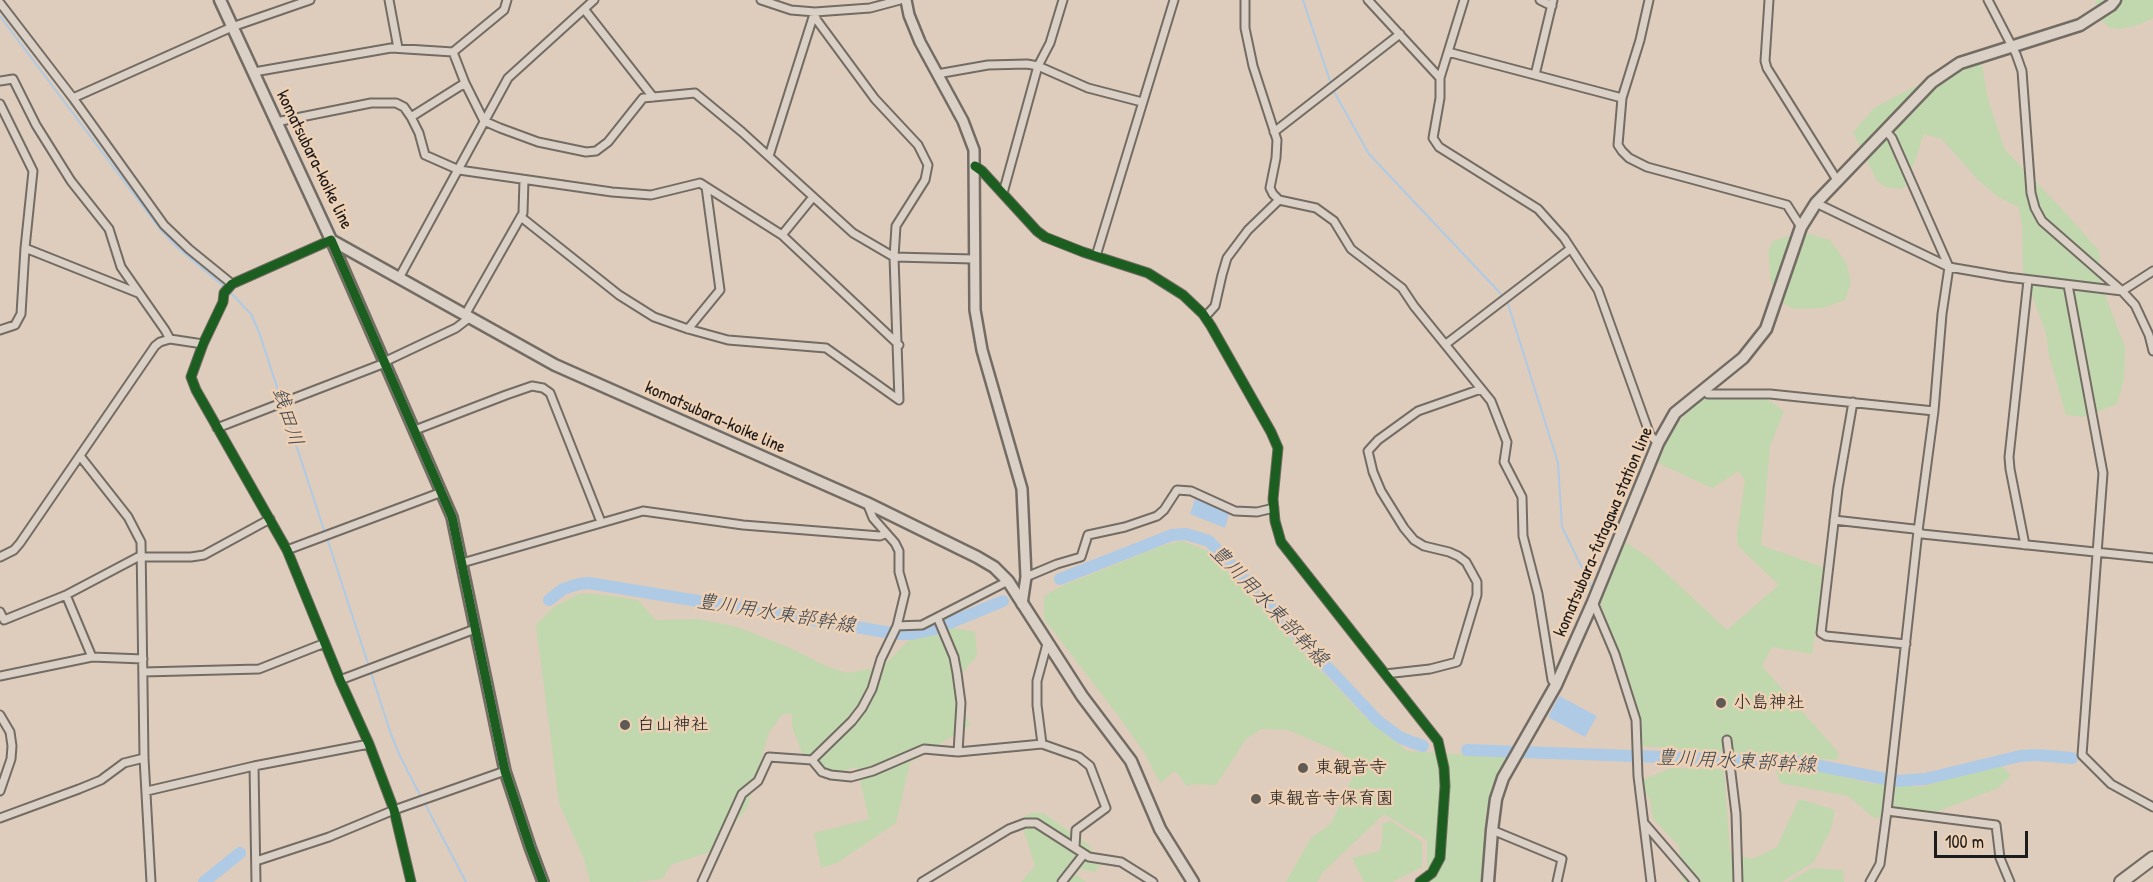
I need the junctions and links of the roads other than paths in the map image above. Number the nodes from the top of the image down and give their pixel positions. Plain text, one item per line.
1 (220, 0) edge
2 (310, 0) edge
3 (390, 0) edge
4 (507, 0) edge
5 (594, 0) edge
6 (761, 0) edge
7 (900, 0) edge
8 (906, 0) edge
9 (1063, 0) edge
10 (1174, 0) edge
11 (1245, 0) edge
12 (1368, 0) edge
13 (1464, 0) edge
14 (1539, 0) edge
15 (1649, 0) edge
16 (1769, 0) edge
17 (1988, 0) edge
18 (2111, 2) edge
19 (0, 3) edge
20 (1553, 3) edge
21 (584, 9) junction
22 (815, 12) junction
23 (232, 27) junction
24 (1400, 34) junction
25 (2013, 47) junction
26 (398, 48) junction
27 (453, 52) junction
28 (1448, 52) junction
29 (1038, 66) junction
30 (254, 72) junction
31 (937, 74) junction
32 (1535, 75) junction
33 (1440, 78) junction
34 (0, 81) edge
35 (465, 83) junction
36 (653, 97) junction
37 (73, 98) junction
38 (1622, 98) junction
39 (1142, 102) junction
40 (0, 104) edge
41 (411, 117) junction
42 (484, 121) junction
43 (276, 122) junction
44 (1885, 130) junction
45 (1274, 132) junction
46 (769, 156) junction
47 (975, 166) junction
48 (459, 170) junction
49 (524, 180) junction
50 (1837, 180) junction
51 (706, 187) junction
52 (1003, 193) junction
53 (813, 197) junction
54 (1280, 200) junction
55 (1816, 203) junction
56 (521, 217) junction
57 (1801, 227) junction
58 (782, 235) junction
59 (331, 240) junction
60 (25, 248) junction
61 (1570, 249) junction
62 (1096, 256) junction
63 (894, 257) junction
64 (973, 259) junction
65 (1948, 267) junction
66 (2153, 271) edge
67 (399, 278) junction
68 (2028, 279) junction
69 (232, 284) junction
70 (2068, 285) junction
71 (2122, 291) junction
72 (138, 293) junction
73 (467, 316) junction
74 (1205, 317) junction
75 (688, 329) junction
76 (0, 330) edge
77 (170, 339) junction
78 (203, 344) junction
79 (1446, 344) junction
80 (898, 345) junction
81 (2153, 351) edge
82 (384, 363) junction
83 (1481, 388) junction
84 (1704, 390) junction
85 (1853, 402) junction
86 (1934, 411) junction
87 (217, 428) junction
88 (415, 430) junction
89 (1658, 443) junction
90 (80, 456) junction
91 (442, 492) junction
92 (867, 503) junction
93 (1274, 508) junction
94 (270, 519) junction
95 (1834, 520) junction
96 (601, 522) junction
97 (1918, 531) junction
98 (885, 534) junction
99 (2025, 545) junction
100 (287, 550) junction
101 (2095, 553) junction
102 (141, 556) junction
103 (0, 558) edge
104 (2153, 558) edge
105 (462, 564) junction
106 (1026, 577) junction
107 (1008, 581) junction
108 (66, 595) junction
109 (1593, 602) junction
110 (1022, 604) junction
111 (0, 612) edge
112 (938, 619) junction
113 (897, 626) junction
114 (475, 629) junction
115 (325, 643) junction
116 (1047, 644) junction
117 (1906, 644) junction
118 (92, 657) junction
119 (143, 659) junction
120 (143, 672) junction
121 (1385, 674) junction
122 (0, 676) edge
123 (340, 680) junction
124 (1556, 685) junction
125 (0, 716) edge
126 (1727, 740) dead end
127 (369, 744) junction
128 (1042, 744) junction
129 (958, 752) junction
130 (144, 758) junction
131 (812, 760) junction
132 (254, 766) junction
133 (505, 771) junction
134 (0, 791) edge
135 (147, 791) junction
136 (2153, 807) edge
137 (393, 810) junction
138 (1887, 812) junction
139 (0, 818) edge
140 (1645, 824) junction
141 (1492, 830) junction
142 (1075, 847) junction
143 (1084, 854) junction
144 (2153, 858) edge
145 (256, 861) junction
146 (151, 882) edge
147 (256, 882) edge
148 (411, 882) edge
149 (543, 882) edge
150 (702, 882) edge
151 (922, 882) edge
152 (1062, 882) edge
153 (1153, 882) edge
154 (1193, 882) edge
155 (1420, 882) edge
156 (1488, 882) edge
157 (1557, 882) edge
158 (1652, 882) edge
159 (1695, 882) edge
160 (1738, 882) edge
161 (1870, 882) edge
162 (2010, 882) edge
163 (2121, 882) edge

1 - 23 main road, komatsubara-koike line
2 - 23 street
3 - 26 street
4 - 27 street
5 - 21 street
6 - 22 street
7 - 22 street
8 - 31 street
9 - 29 street
10 - 39 street
11 - 45 street
12 - 24 street
13 - 28 street
14 - 20 street
15 - 38 street
16 - 50 street
17 - 25 street
18 - 25 main road, komatsubara-futagawa station line
19 - 37 street
20 - 32 street
21 - 36 street
21 - 42 street
22 - 46 street
22 - 63 street
23 - 30 main road, komatsubara-koike line
23 - 37 street
24 - 33 street
24 - 45 street
25 - 44 main road, komatsubara-futagawa station line
25 - 71 street
26 - 27 street
26 - 30 street
27 - 35 street
28 - 32 street
28 - 33 street
29 - 31 street
29 - 39 street
29 - 52 street
30 - 43 main road, komatsubara-koike line
31 - 47 street
32 - 38 street
33 - 61 street
34 - 72 street
35 - 41 street
35 - 42 street
36 - 42 street
36 - 46 street
37 - 69 street
38 - 57 street
39 - 62 street
40 - 60 street
41 - 43 street
41 - 48 street
42 - 48 street
43 - 59 main road, komatsubara-koike line
44 - 50 main road, komatsubara-futagawa station line
44 - 65 street
45 - 54 street
46 - 53 street
47 - 52 street
47 - 64 street
48 - 49 street
48 - 67 street
49 - 51 street
49 - 56 street
50 - 55 main road, komatsubara-futagawa station line
51 - 58 street
51 - 75 street
52 - 62 street
53 - 58 street
53 - 63 street
54 - 74 street
54 - 79 street
55 - 57 main road, komatsubara-futagawa station line
55 - 65 street
56 - 73 street
56 - 75 street
57 - 84 main road, komatsubara-futagawa station line
58 - 80 street
59 - 67 main road, komatsubara-koike line
59 - 69 street
59 - 82 street
60 - 72 street
60 - 76 street
61 - 79 street
61 - 89 street
62 - 74 street
63 - 64 street
63 - 80 street
64 - 106 street
65 - 68 street
65 - 86 street
66 - 71 street
67 - 73 main road, komatsubara-koike line
68 - 70 street
68 - 99 street
69 - 78 street
70 - 71 street
70 - 101 street
71 - 81 street
72 - 77 street
73 - 82 street
73 - 92 main road, komatsubara-koike line
74 - 93 street
75 - 80 street
77 - 78 street
77 - 90 street
78 - 87 street
79 - 83 street
82 - 87 street
82 - 88 street
83 - 121 street
83 - 124 street
84 - 85 street
84 - 89 main road, komatsubara-futagawa station line
85 - 86 street
85 - 95 street
86 - 97 street
87 - 94 street
88 - 91 street
88 - 96 street
89 - 109 main road, komatsubara-futagawa station line
90 - 102 street
90 - 103 street
91 - 100 street
91 - 105 street
92 - 98 street
92 - 107 main road, komatsubara-koike line
93 - 106 street
93 - 121 street
94 - 100 street
94 - 102 street
95 - 97 street
95 - 117 street
96 - 98 street
96 - 105 street
97 - 99 street
97 - 117 street
98 - 113 street
99 - 101 street
100 - 115 street
101 - 104 street
101 - 136 street
102 - 108 street
102 - 119 street
105 - 114 street
106 - 110 street
107 - 110 main road, komatsubara-koike line
107 - 112 street
108 - 111 street
108 - 118 street
109 - 124 main road, komatsubara-futagawa station line
109 - 140 street
110 - 116 main road, komatsubara-koike line
112 - 113 street
112 - 129 street
113 - 131 street
114 - 123 street
114 - 133 street
115 - 120 street
115 - 123 street
116 - 128 street
116 - 154 main road, komatsubara-koike line
117 - 138 street
118 - 119 street
118 - 122 street
119 - 120 street
120 - 130 street
121 - 155 street
123 - 127 street
124 - 141 main road, komatsubara-futagawa station line
125 - 134 street
126 - 160 street
127 - 132 street
127 - 137 street
128 - 129 street
128 - 142 street
129 - 131 street
130 - 135 street
130 - 139 street
131 - 150 street
132 - 135 street
132 - 145 street
133 - 137 street
133 - 149 street
135 - 146 street
137 - 145 street
137 - 148 street
138 - 161 street
138 - 162 street
140 - 158 street
140 - 159 street
141 - 156 main road, komatsubara-futagawa station line
141 - 157 street
142 - 143 street
142 - 151 street
143 - 152 street
143 - 153 street
144 - 163 highway
145 - 147 street

